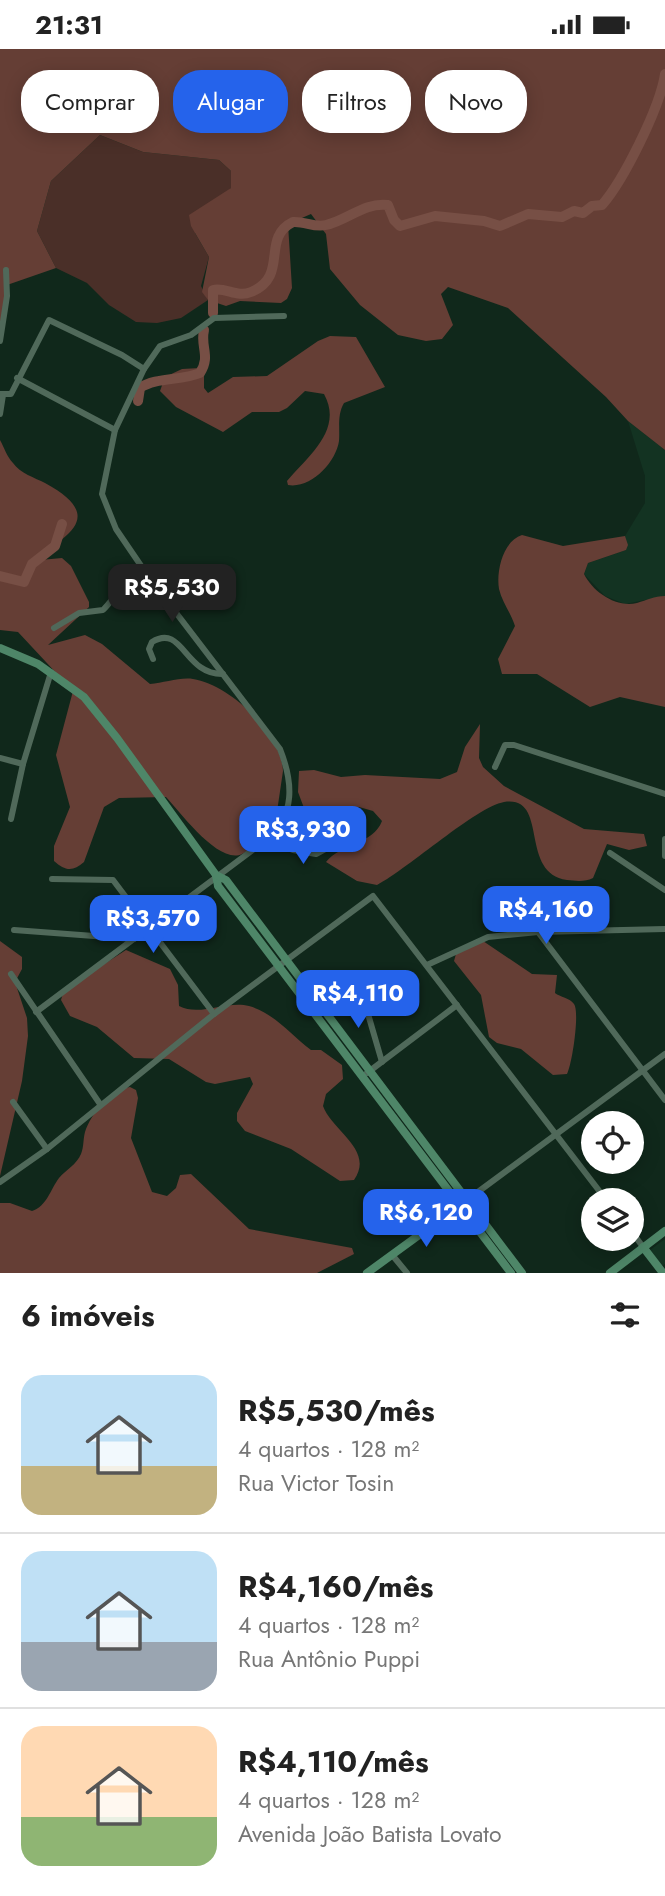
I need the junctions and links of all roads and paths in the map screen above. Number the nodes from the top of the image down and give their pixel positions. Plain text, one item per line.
1 (6, 270) dead end
2 (284, 316) dead end
3 (0, 341) edge
4 (144, 369) junction
5 (18, 378) junction
6 (5, 394) edge
7 (0, 414) edge
8 (114, 430) junction
9 (148, 576) junction
10 (54, 628) dead end
11 (0, 648) edge
12 (153, 659) dead end
13 (51, 672) junction
14 (223, 674) junction
15 (0, 758) edge
16 (23, 764) junction
17 (495, 767) dead end
18 (665, 794) edge
19 (11, 820) dead end
20 (665, 839) edge
21 (266, 840) junction
22 (338, 842) dead end
23 (610, 853) dead end
24 (665, 856) edge
25 (216, 875) junction
26 (52, 879) dead end
27 (665, 890) edge
28 (149, 928) junction
29 (665, 929) edge
30 (14, 930) dead end
31 (538, 932) junction
32 (134, 939) junction
33 (282, 963) junction
34 (427, 965) junction
35 (11, 974) dead end
36 (361, 991) dead end
37 (457, 1005) junction
38 (37, 1012) junction
39 (214, 1014) junction
40 (665, 1054) edge
41 (382, 1062) junction
42 (642, 1072) junction
43 (366, 1074) junction
44 (665, 1100) edge
45 (13, 1102) dead end
46 (100, 1104) junction
47 (556, 1133) junction
48 (47, 1149) junction
49 (0, 1182) edge
50 (597, 1188) edge
51 (464, 1203) junction
52 (665, 1231) edge
53 (644, 1246) edge
54 (644, 1248) edge
55 (638, 1251) edge
56 (393, 1256) junction
57 (367, 1273) edge
58 (407, 1273) edge
59 (510, 1273) edge
60 (523, 1273) edge
61 (610, 1273) edge
62 (663, 1273) edge

1 - 3 street
2 - 4 street
4 - 5 street
4 - 8 street
5 - 6 street
5 - 8 street
6 - 7 street
8 - 9 street
9 - 10 street
9 - 14 street
11 - 13 street
12 - 14 street
13 - 16 street
13 - 25 street
14 - 21 street
15 - 16 street
16 - 19 street
17 - 18 street
20 - 24 street
21 - 22 street
21 - 25 street
23 - 27 street
25 - 28 street
25 - 33 street
26 - 28 street
28 - 32 street
28 - 39 street
29 - 31 street
30 - 32 street
31 - 34 street
31 - 42 street
32 - 38 street
33 - 34 street
33 - 39 street
33 - 43 street
34 - 37 street
35 - 38 street
36 - 41 street
37 - 41 street
37 - 47 street
38 - 46 street
39 - 46 street
40 - 42 street
41 - 43 street
42 - 44 street
42 - 47 street
43 - 51 street
45 - 48 street
46 - 48 street
47 - 50 street
47 - 51 street
48 - 49 street
51 - 56 street
51 - 59 street
51 - 60 street
52 - 53 street
54 - 62 street
55 - 61 street
56 - 57 street
56 - 58 street

